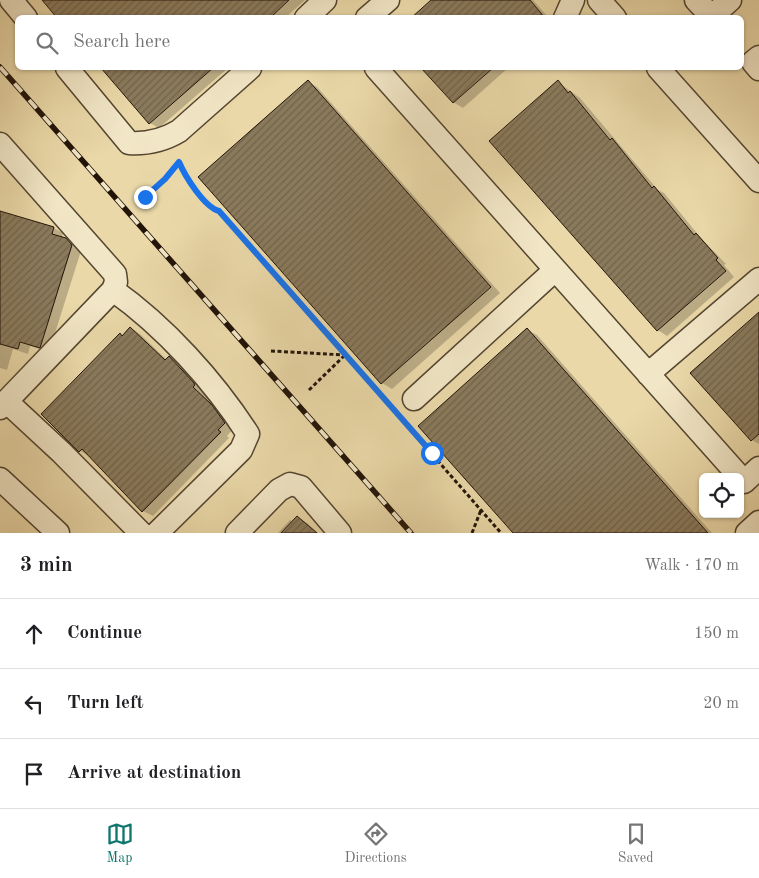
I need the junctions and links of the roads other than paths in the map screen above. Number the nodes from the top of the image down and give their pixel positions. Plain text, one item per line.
1 (11, 0) edge
2 (325, 0) edge
3 (388, 0) edge
4 (573, 0) edge
5 (599, 0) edge
6 (696, 0) edge
7 (730, 0) edge
8 (24, 15) edge
9 (309, 15) edge
10 (370, 15) edge
11 (566, 15) edge
12 (612, 15) edge
13 (709, 15) edge
14 (713, 15) edge
15 (759, 57) edge
16 (759, 69) edge
17 (69, 70) edge
18 (248, 70) edge
19 (378, 70) edge
20 (661, 70) edge
21 (0, 144) edge
22 (759, 181) edge
23 (556, 270) junction
24 (758, 279) edge
25 (112, 290) junction
26 (648, 374) junction
27 (414, 399) dead end
28 (3, 405) edge
29 (759, 468) edge
30 (736, 473) edge
31 (0, 479) edge
32 (744, 482) edge
33 (759, 522) edge
34 (58, 533) edge
35 (140, 533) edge
36 (157, 533) edge
37 (236, 533) edge
38 (340, 533) edge
39 (747, 533) edge

1 - 8 street
2 - 9 street
3 - 10 street
4 - 11 street
5 - 12 street
6 - 13 street
7 - 14 street
15 - 16 street
17 - 18 street
19 - 23 street
20 - 22 street
21 - 25 street
23 - 26 street
23 - 27 street
24 - 26 street
25 - 28 street
25 - 36 street
26 - 30 street
28 - 35 street
29 - 32 street
31 - 34 street
33 - 39 street
37 - 38 street

